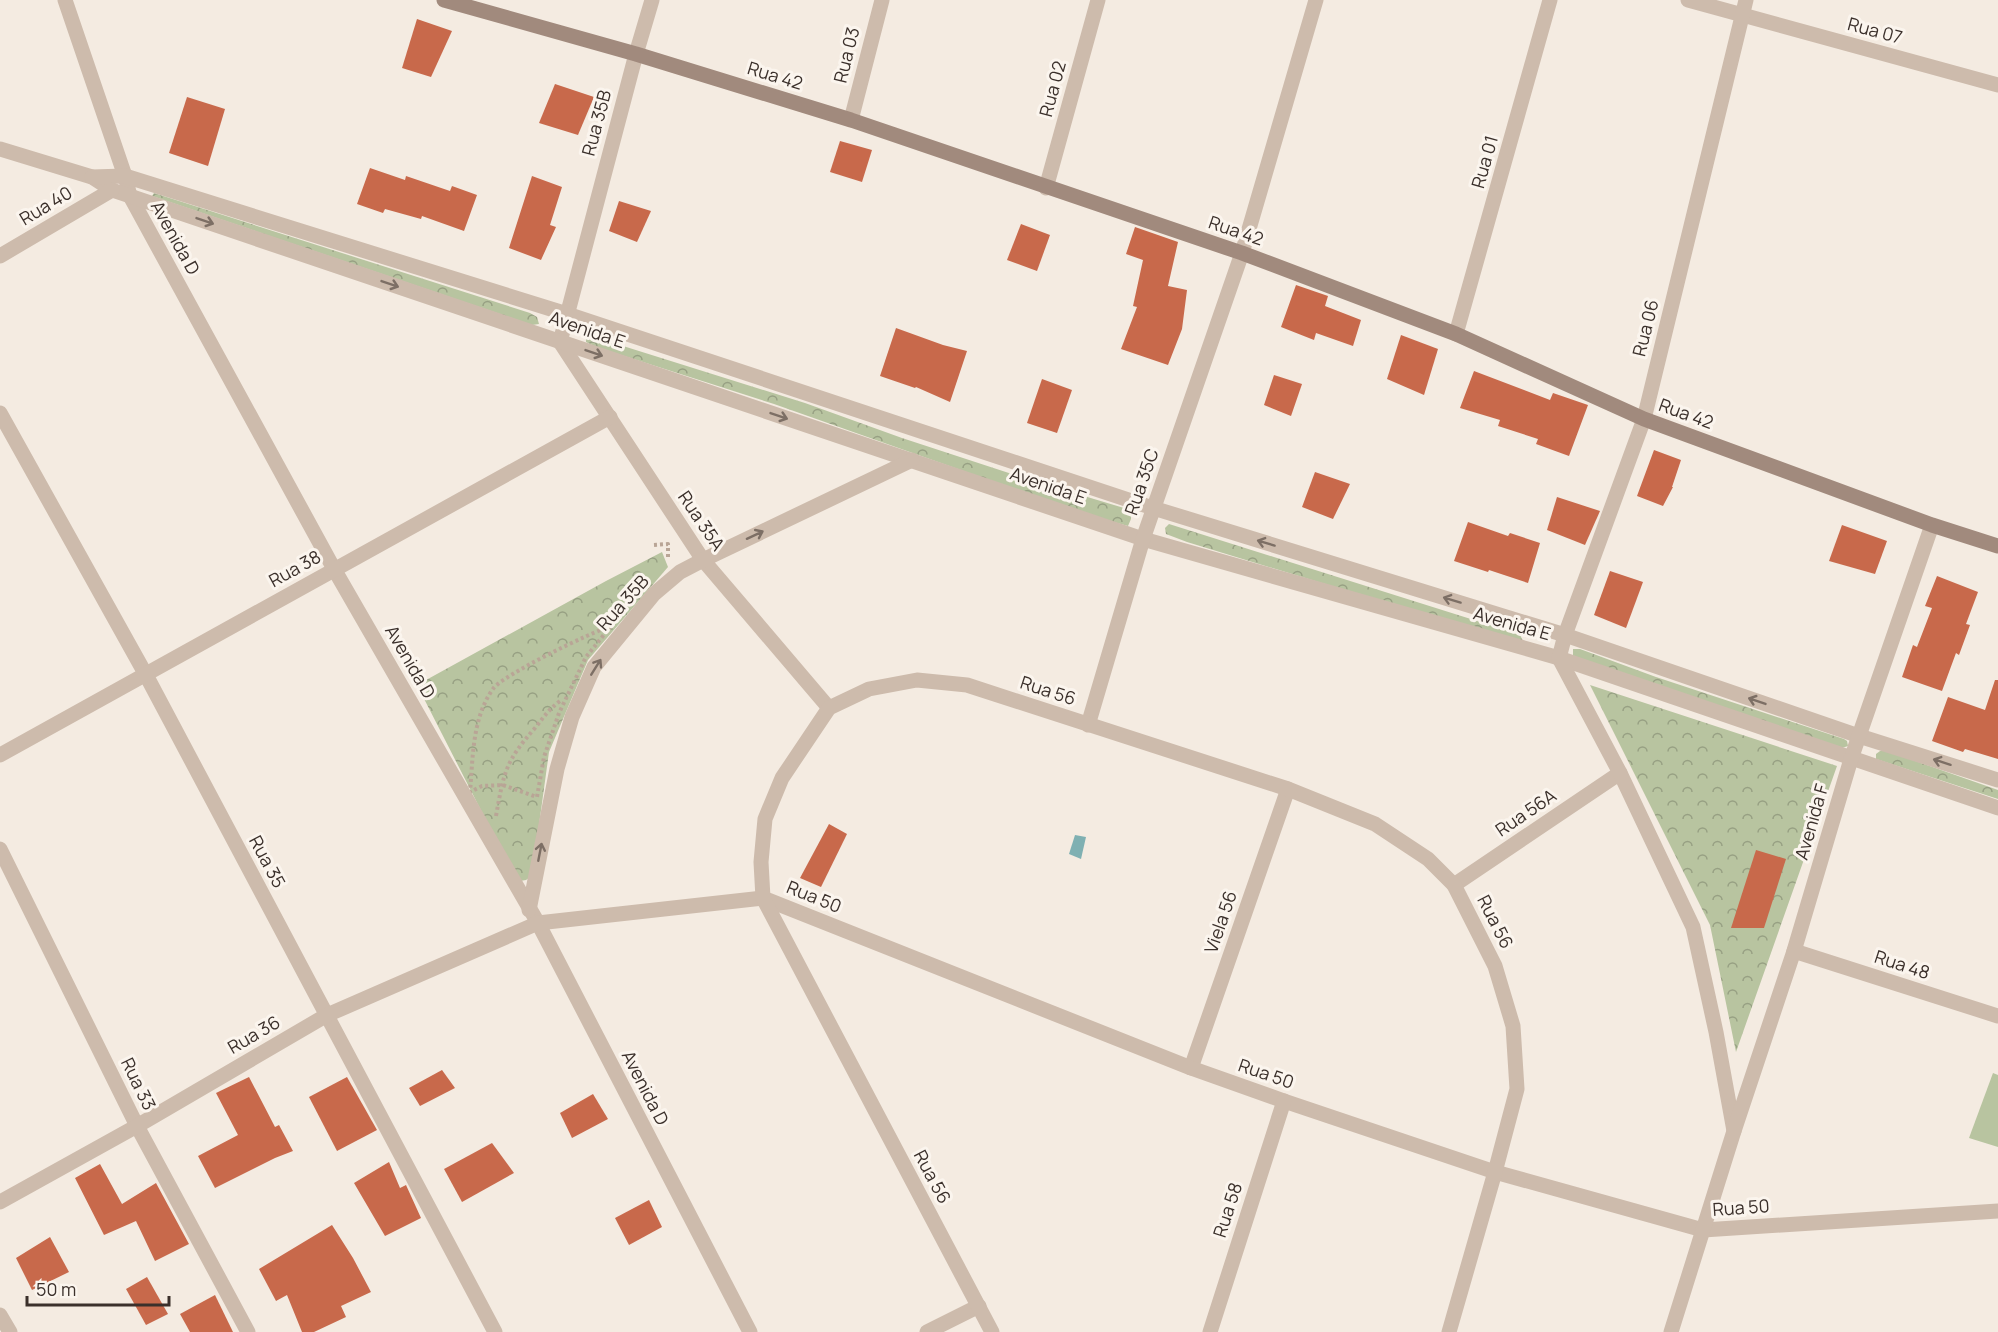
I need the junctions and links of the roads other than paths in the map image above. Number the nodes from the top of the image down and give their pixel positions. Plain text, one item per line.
1 (65, 0) edge
2 (444, 0) edge
3 (652, 0) edge
4 (882, 0) edge
5 (1098, 0) edge
6 (1316, 0) edge
7 (1550, 0) edge
8 (1688, 0) edge
9 (1744, 7) edge
10 (636, 54) junction
11 (1998, 85) edge
12 (851, 120) junction
13 (0, 149) edge
14 (125, 176) junction
15 (92, 177) junction
16 (1046, 188) junction
17 (112, 190) junction
18 (130, 196) junction
19 (277, 224) junction
20 (272, 244) junction
21 (1242, 253) junction
22 (0, 256) edge
23 (567, 314) junction
24 (1456, 334) junction
25 (560, 342) junction
26 (0, 413) edge
27 (610, 417) junction
28 (1644, 419) junction
29 (912, 460) junction
30 (1154, 508) junction
31 (1932, 525) junction
32 (1143, 539) junction
33 (1998, 546) edge
34 (703, 560) junction
35 (334, 569) junction
36 (1565, 635) junction
37 (1559, 658) junction
38 (146, 675) junction
39 (829, 708) junction
40 (1088, 725) junction
41 (1859, 736) junction
42 (0, 755) edge
43 (1851, 759) junction
44 (1620, 773) junction
45 (1998, 780) edge
46 (1288, 789) junction
47 (1998, 808) edge
48 (0, 849) edge
49 (1454, 885) junction
50 (763, 898) junction
51 (534, 916) junction
52 (1794, 951) junction
53 (327, 1015) junction
54 (1998, 1016) edge
55 (1191, 1068) junction
56 (1284, 1101) junction
57 (137, 1126) junction
58 (1734, 1131) junction
59 (1495, 1172) junction
60 (0, 1202) edge
61 (1998, 1211) edge
62 (1703, 1230) junction
63 (979, 1306) junction
64 (0, 1315) edge
65 (10, 1332) edge
66 (248, 1332) edge
67 (495, 1332) edge
68 (750, 1332) edge
69 (927, 1332) edge
70 (992, 1332) edge
71 (1210, 1332) edge
72 (1449, 1332) edge
73 (1671, 1332) edge

1 - 14 street, Avenida D
2 - 10 street, Rua 42
3 - 10 street, Rua 35B
4 - 12 street, Rua 03
5 - 16 street, Rua 02
6 - 21 street, Rua 35C
7 - 24 street, Rua 01
8 - 9 street, Rua 07
9 - 11 street, Rua 07
9 - 28 street, Rua 06
10 - 12 street, Rua 42
10 - 23 street, Rua 35B
12 - 16 street, Rua 42
13 - 15 street, Avenida E
14 - 15 street, Avenida E
14 - 18 street, Avenida D
14 - 19 street, Avenida E
15 - 17 street, Avenida E
16 - 21 street, Rua 42
17 - 18 street, Avenida E
17 - 22 street, Rua 40
18 -> 20 street, Avenida E
18 - 35 street, Avenida D
19 - 20 street
19 - 23 street, Avenida E
20 -> 25 street, Avenida E
21 - 24 street, Rua 42
21 - 30 street, Rua 35C
23 - 25 street, Rua 35B
23 - 30 street, Avenida E
24 - 28 street, Rua 42
25 - 27 street, Rua 35A
25 -> 29 street, Avenida E
26 - 38 street, Rua 35
27 - 34 street, Rua 35A
27 - 35 street, Rua 38
28 - 31 street, Rua 42
28 - 36 street, Rua 06
29 - 32 street, Avenida E
34 -> 29 street, Rua 35B
30 - 32 street, Rua 35C
36 -> 30 street, Avenida E
31 - 33 street, Rua 42
31 - 41 street, Avenida F
32 - 37 street, Avenida E
32 - 40 street, Rua 35C
34 - 39 street, Rua 35A
51 -> 34 street, Rua 35B
35 - 38 street, Rua 38
35 - 51 street, Avenida D
36 - 37 street, Rua 06
41 -> 36 street, Avenida E
37 - 43 street, Avenida E
37 - 44 street, Avenida F
38 - 42 street, Rua 38
38 - 53 street, Rua 35
39 - 40 street, Rua 56
39 - 50 street, Rua 56
40 - 46 street, Rua 56
41 - 43 street, Avenida F
45 -> 41 street, Avenida E
43 - 47 street, Avenida E
43 - 52 street, Avenida F
44 - 49 street, Rua 56A
44 - 58 street, Avenida F
46 - 49 street, Rua 56
46 - 55 street, Viela 56
48 - 57 street, Rua 33
49 - 59 street, Rua 56
50 - 51 street, Rua 50
50 - 55 street, Rua 50
50 - 63 street, Rua 56
51 - 53 street, Rua 36
51 - 68 street, Avenida D
52 - 54 street, Rua 48
52 - 58 street, Avenida F
53 - 57 street, Rua 36
53 - 67 street, Rua 35
55 - 56 street, Rua 50
56 - 59 street, Rua 50
56 - 71 street, Rua 58
57 - 60 street, Rua 36
57 - 66 street, Rua 33
58 - 62 street, Avenida F
59 - 62 street, Rua 50
59 - 72 street, Rua 56
61 - 62 street, Rua 50
62 - 73 street, Avenida F
63 - 69 street
63 - 70 street, Rua 56
64 - 65 street

